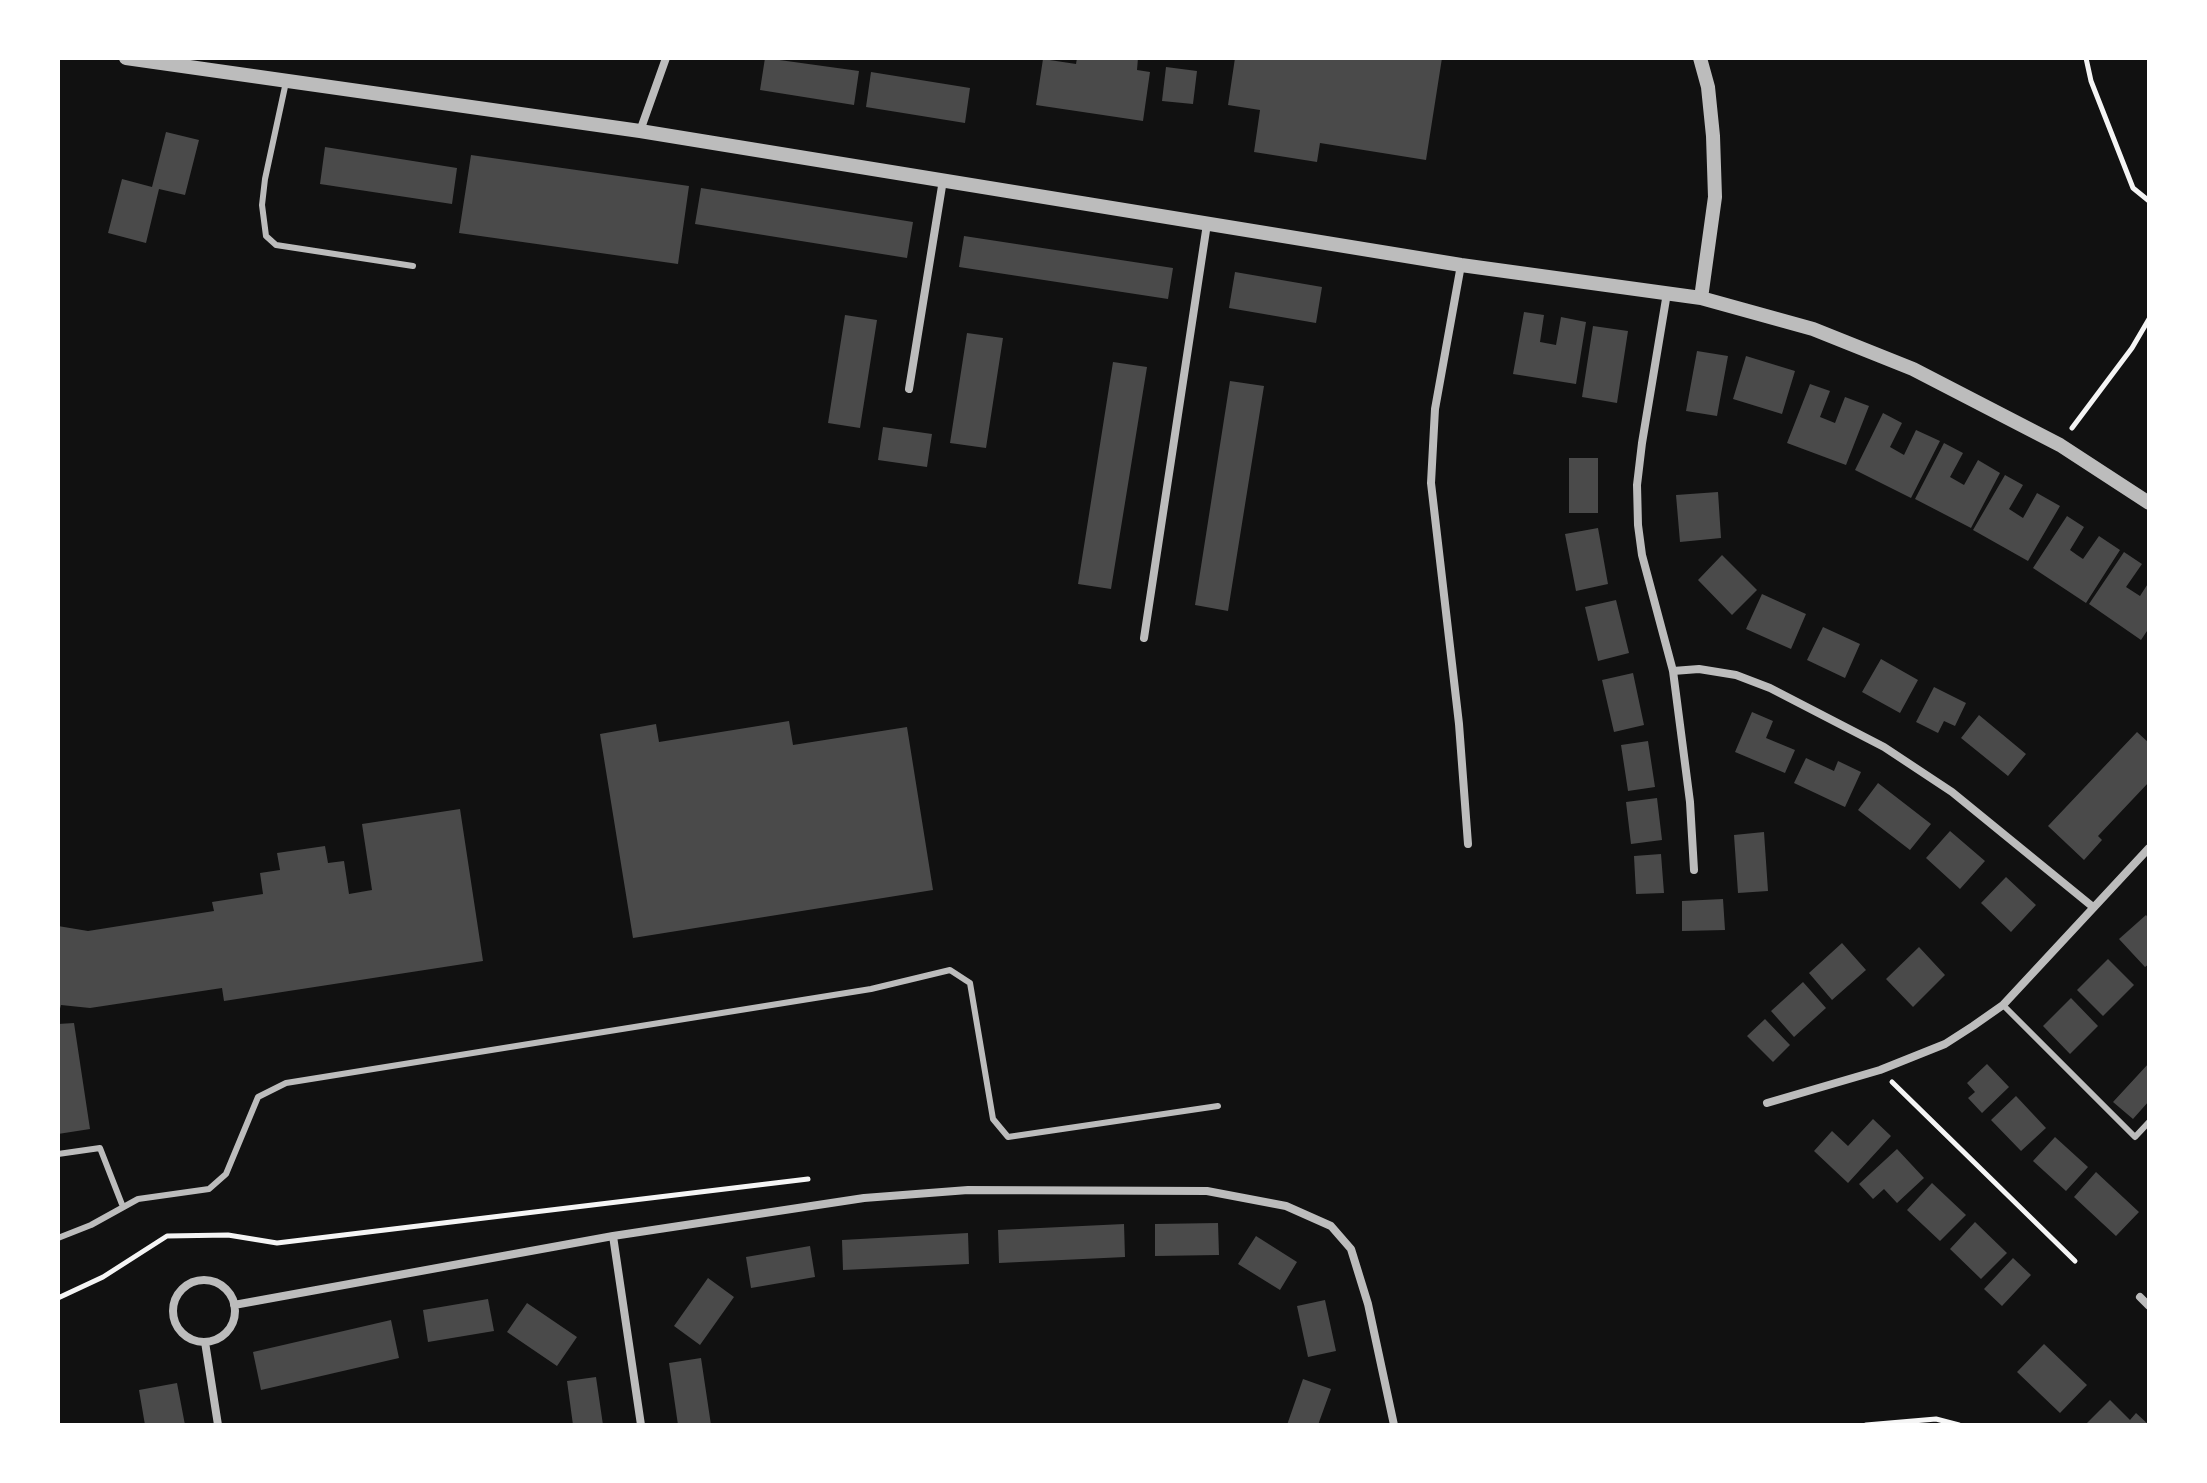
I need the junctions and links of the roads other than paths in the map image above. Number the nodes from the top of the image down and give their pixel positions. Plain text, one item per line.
1 (126, 58) edge
2 (666, 58) edge
3 (1700, 58) edge
4 (286, 82) junction
5 (640, 131) junction
6 (943, 179) junction
7 (1207, 224) junction
8 (1461, 265) junction
9 (413, 266) dead end
10 (1667, 293) junction
11 (1701, 298) junction
12 (909, 389) dead end
13 (2149, 503) edge
14 (1144, 638) dead end
15 (1673, 671) junction
16 (1468, 844) dead end
17 (2149, 848) edge
18 (1694, 870) dead end
19 (2093, 907) junction
20 (2003, 1005) junction
21 (1767, 1103) dead end
22 (1218, 1106) dead end
23 (2149, 1122) edge
24 (58, 1154) edge
25 (123, 1207) junction
26 (613, 1236) junction
27 (58, 1238) edge
28 (2140, 1297) dead end
29 (234, 1305) junction
30 (2149, 1306) edge
31 (205, 1342) junction
32 (218, 1425) edge
33 (641, 1425) edge
34 (1394, 1425) edge

1 - 4 street
2 - 5 street
3 - 11 street
4 - 5 street
4 - 9 lane
5 - 6 street
6 - 7 street
6 - 12 street
7 - 8 street
7 - 14 street
8 - 10 street
8 - 16 street
10 - 11 street
10 - 15 street
11 - 13 street
15 - 18 street
15 - 19 street
17 - 19 street
19 - 20 street
20 - 21 street
20 - 23 lane
22 - 25 lane
24 - 25 lane
25 - 27 lane
26 - 29 street
26 - 33 street
26 - 34 street
28 - 30 street
29 - 31 street
29 - 31 street
31 - 32 street

